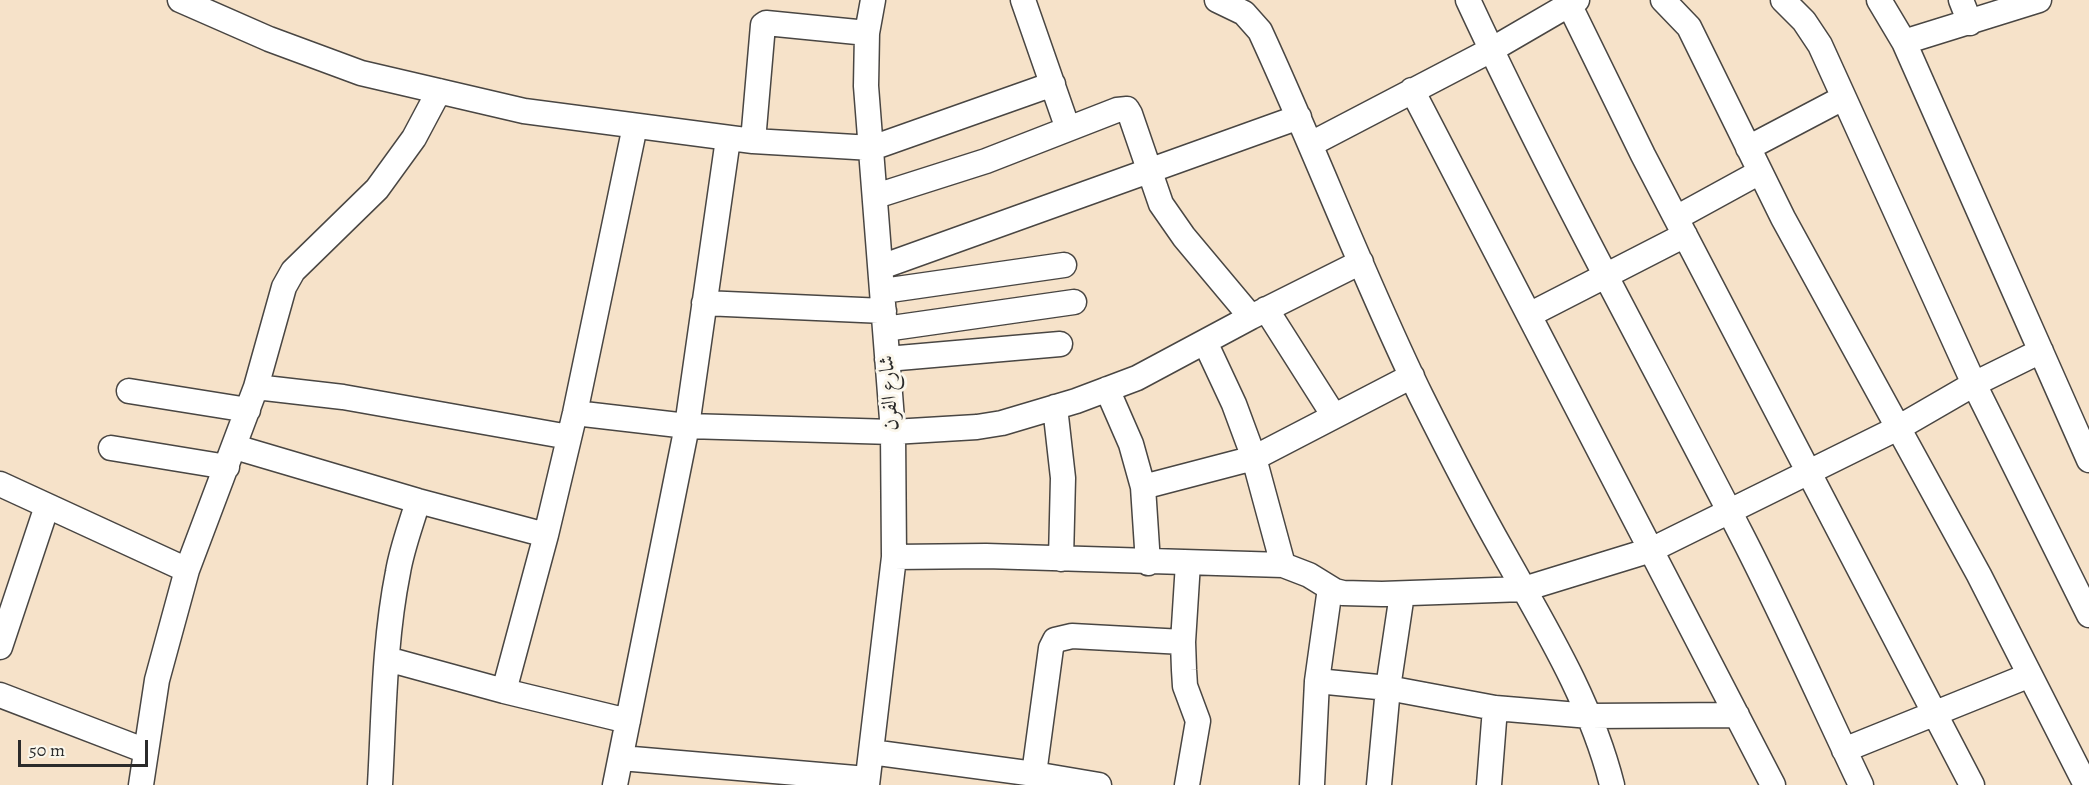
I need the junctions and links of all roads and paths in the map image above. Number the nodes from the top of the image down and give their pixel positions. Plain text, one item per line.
1 (180, 0) edge
2 (873, 0) edge
3 (1023, 0) edge
4 (1216, 0) edge
5 (1468, 0) edge
6 (1663, 0) edge
7 (1783, 0) edge
8 (1879, 0) edge
9 (1960, 0) edge
10 (2039, 0) edge
11 (1573, 2) edge
12 (1970, 23) junction
13 (867, 33) junction
14 (1904, 42) junction
15 (1491, 50) junction
16 (1053, 84) junction
17 (1412, 90) junction
18 (439, 91) junction
19 (1843, 98) junction
20 (1299, 117) junction
21 (635, 126) junction
22 (1068, 129) junction
23 (728, 139) junction
24 (753, 141) junction
25 (1311, 144) junction
26 (872, 148) junction
27 (1748, 148) junction
28 (1151, 172) junction
29 (1760, 172) junction
30 (876, 196) junction
31 (1681, 227) junction
32 (1361, 262) junction
33 (1064, 265) dead end
34 (1605, 277) junction
35 (883, 299) junction
36 (1074, 302) dead end
37 (704, 303) junction
38 (1259, 313) junction
39 (1529, 315) junction
40 (1205, 342) junction
41 (1060, 344) dead end
42 (2041, 351) junction
43 (887, 359) junction
44 (1412, 376) junction
45 (1974, 384) junction
46 (256, 387) junction
47 (1107, 389) junction
48 (129, 391) dead end
49 (1055, 407) junction
50 (248, 410) junction
51 (575, 413) junction
52 (1334, 416) junction
53 (2080, 416) edge
54 (687, 426) junction
55 (1898, 428) junction
56 (893, 432) junction
57 (569, 437) junction
58 (111, 448) dead end
59 (231, 457) junction
60 (1254, 458) junction
61 (2089, 460) edge
62 (1808, 471) junction
63 (0, 484) edge
64 (1143, 487) junction
65 (418, 501) junction
66 (47, 506) junction
67 (1729, 510) junction
68 (546, 534) junction
69 (1651, 550) junction
70 (894, 557) junction
71 (1061, 559) junction
72 (1148, 562) junction
73 (1188, 563) junction
74 (1283, 565) junction
75 (188, 570) junction
76 (1330, 588) junction
77 (1524, 589) junction
78 (1402, 594) junction
79 (7, 605) edge
80 (2089, 615) edge
81 (1183, 642) junction
82 (0, 647) edge
83 (387, 659) junction
84 (2030, 675) junction
85 (1317, 681) junction
86 (1388, 688) junction
87 (504, 691) junction
88 (0, 695) edge
89 (1495, 708) junction
90 (1934, 713) junction
91 (1590, 716) junction
92 (1737, 716) junction
93 (628, 721) junction
94 (1844, 750) junction
95 (146, 751) junction
96 (871, 752) junction
97 (621, 758) junction
98 (1034, 774) junction
99 (867, 782) edge
100 (1066, 782) edge
101 (141, 785) edge
102 (380, 785) edge
103 (615, 785) edge
104 (1099, 785) edge
105 (1187, 785) edge
106 (1312, 785) edge
107 (1379, 785) edge
108 (1489, 785) edge
109 (1612, 785) edge
110 (1773, 785) edge
111 (1861, 785) edge
112 (1972, 785) edge
113 (2086, 785) edge

1 - 18 street
2 - 13 street, شارع الفرن
3 - 16 street
4 - 20 street
5 - 15 street
6 - 27 street
7 - 19 street
8 - 14 street
9 - 12 street
10 - 12 street
11 - 15 street
11 - 31 street
12 - 14 street
13 - 24 street
13 - 26 street, شارع الفرن
14 - 42 street
15 - 17 street
15 - 34 street
16 - 22 street
16 - 26 street
17 - 25 street
17 - 39 street
18 - 21 street
18 - 46 street
19 - 27 street
19 - 45 street
20 - 25 street
20 - 28 street
21 - 23 street
21 - 51 street
22 - 28 street
22 - 30 street
23 - 24 street
23 - 37 street
24 - 26 street
25 - 32 street
26 - 30 street, شارع الفرن
27 - 29 street
28 - 35 street
28 - 38 street
29 - 31 street
29 - 55 street
30 - 35 street, شارع الفرن
31 - 34 street
31 - 62 street
32 - 38 street
32 - 44 street
33 - 35 street
34 - 39 street
34 - 67 street
35 - 36 street
35 - 37 street
35 - 43 street, شارع الفرن
37 - 54 street
38 - 40 street
38 - 52 street
39 - 69 street
40 - 47 street
40 - 60 street
41 - 43 street
42 - 45 street
42 - 53 street
43 - 56 street, شارع الفرن
44 - 52 street
44 - 77 street
45 - 55 street
45 - 80 street
46 - 50 street
46 - 57 street
47 - 49 street
47 - 64 street
48 - 50 street
49 - 56 street
49 - 71 street
50 - 59 street
51 - 54 street
51 - 57 street
52 - 60 street
53 - 61 street
54 - 56 street
54 - 93 street
55 - 62 street
55 - 84 street
56 - 70 street, شارع الفرن
57 - 68 street
58 - 59 street
59 - 65 street
59 - 75 street
60 - 64 street
60 - 74 street
62 - 67 street
62 - 90 street
63 - 66 street
64 - 72 street
65 - 68 street
65 - 83 street
66 - 75 street
66 - 79 street
67 - 69 street
67 - 94 street
68 - 87 street
69 - 77 street
69 - 92 street
70 - 71 street
70 - 96 street, شارع الفرن
71 - 72 street
72 - 73 street
73 - 74 street
73 - 81 street
74 - 76 street
75 - 95 street
76 - 78 street
76 - 85 street
77 - 78 street
77 - 91 street
78 - 86 street
79 - 82 street
81 - 98 street
81 - 105 street
83 - 87 street
83 - 102 street
84 - 90 street
84 - 113 street
85 - 86 street
85 - 106 street
86 - 89 street
86 - 107 street
87 - 93 street
88 - 95 street
89 - 91 street
89 - 108 street
90 - 94 street
90 - 112 street
91 - 92 street
91 - 109 street
92 - 110 street
93 - 97 street
94 - 111 street
95 - 101 street
96 - 98 street
96 - 99 street, شارع الفرن
97 - 99 street
97 - 103 street
98 - 100 street
100 - 104 street

